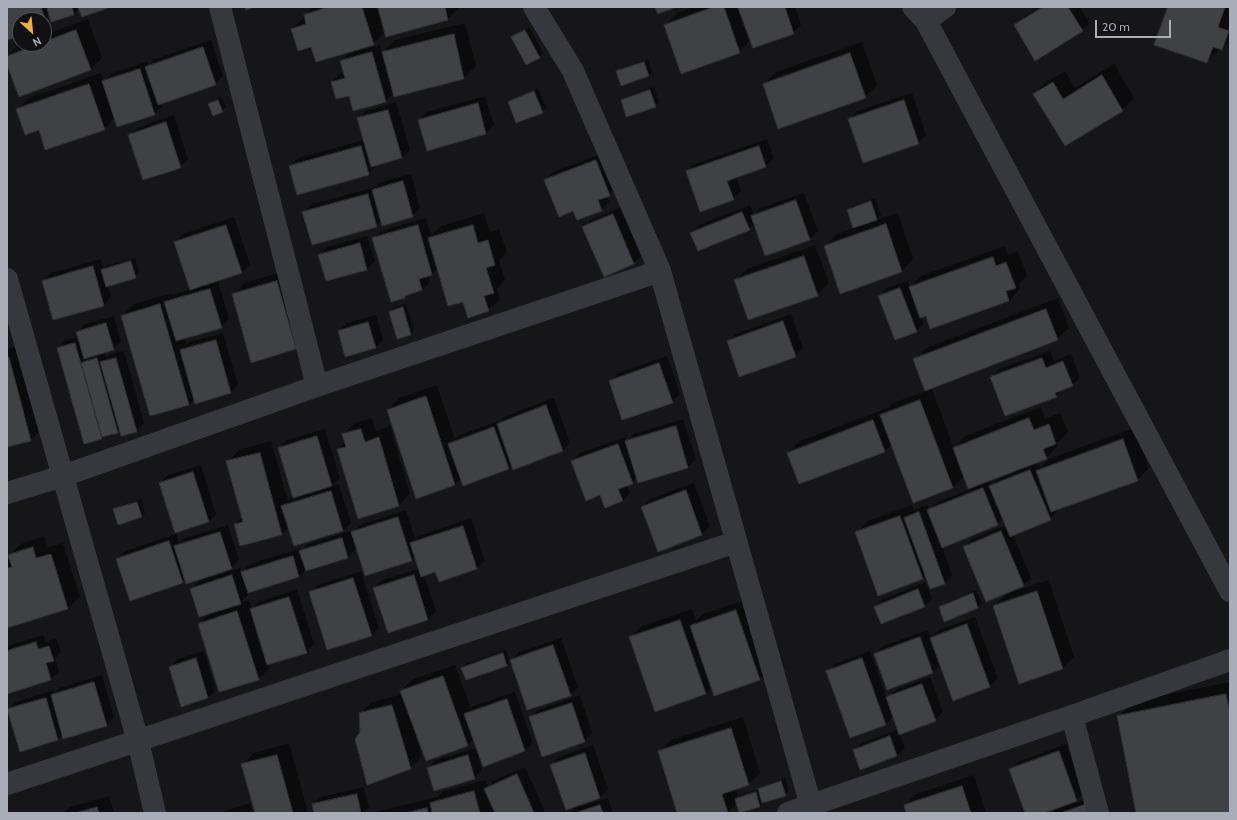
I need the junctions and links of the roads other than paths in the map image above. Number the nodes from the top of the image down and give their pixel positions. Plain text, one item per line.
1 (220, 7) edge
2 (534, 7) edge
3 (945, 7) edge
4 (920, 14) edge
5 (660, 271) junction
6 (7, 279) edge
7 (317, 386) junction
8 (63, 476) junction
9 (7, 493) edge
10 (736, 542) junction
11 (1230, 591) edge
12 (1230, 660) edge
13 (1072, 716) junction
14 (138, 740) junction
15 (7, 784) edge
16 (812, 809) edge
17 (155, 813) edge
18 (788, 813) edge
19 (1098, 813) edge

1 - 7 street
2 - 5 street
3 - 4 street
4 - 11 street
5 - 7 street
5 - 10 street
6 - 8 street
7 - 8 street
8 - 9 street
8 - 14 street
10 - 14 street
10 - 16 street
12 - 13 street
13 - 16 street
13 - 19 street
14 - 15 street
14 - 17 street
16 - 18 street

